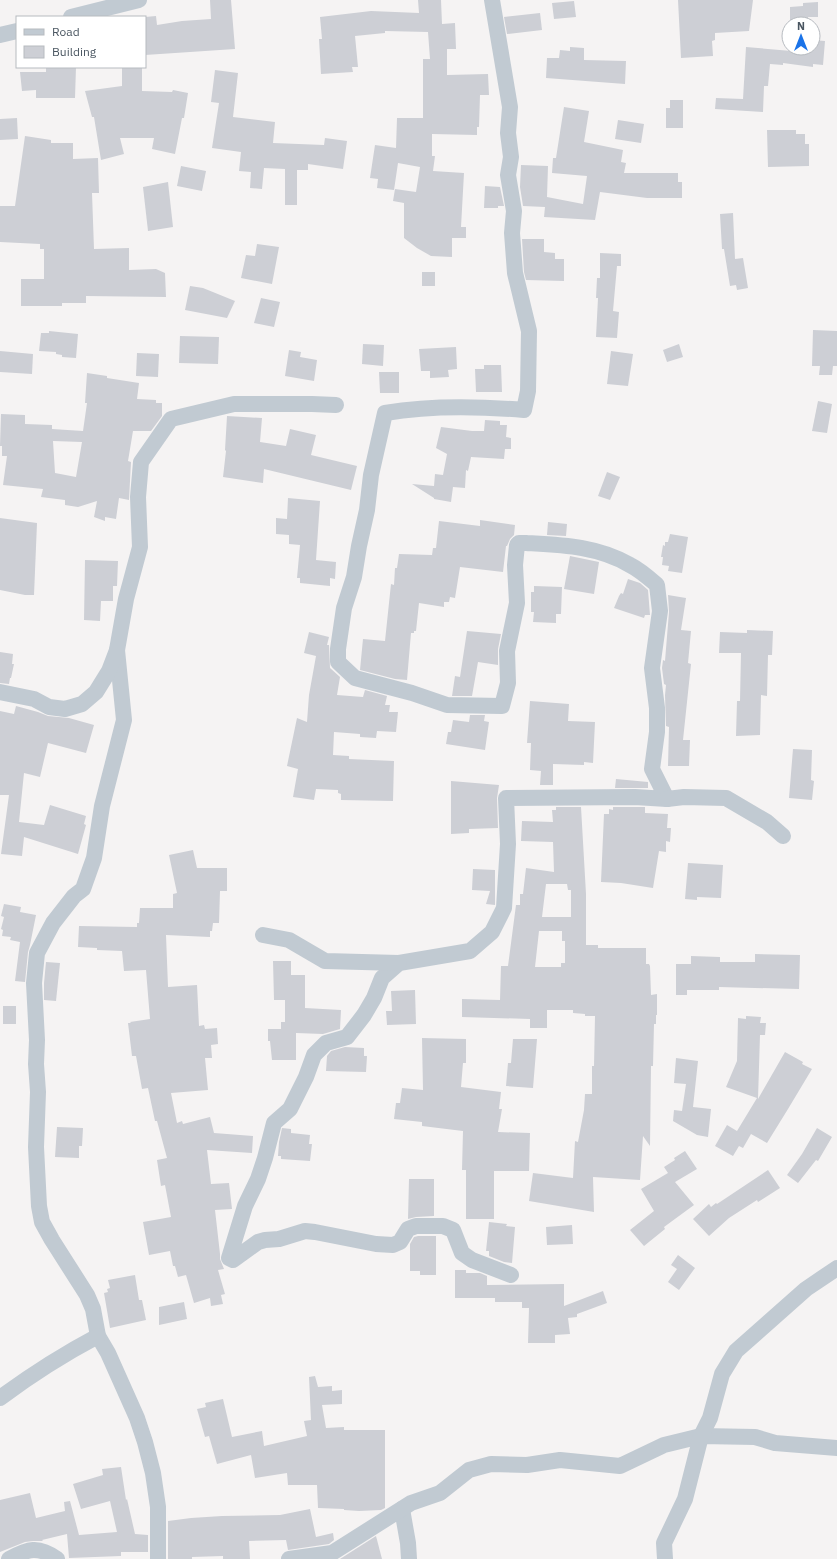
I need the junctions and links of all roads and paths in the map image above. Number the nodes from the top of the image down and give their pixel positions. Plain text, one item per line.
1 (139, 0) edge
2 (492, 0) edge
3 (75, 16) edge
4 (16, 31) edge
5 (0, 35) edge
6 (336, 405) dead end
7 (117, 650) junction
8 (0, 692) edge
9 (667, 799) junction
10 (783, 836) dead end
11 (263, 935) dead end
12 (399, 963) junction
13 (837, 1268) edge
14 (511, 1275) dead end
15 (98, 1336) junction
16 (0, 1398) edge
17 (700, 1436) junction
18 (837, 1448) edge
19 (402, 1509) junction
20 (9, 1559) edge
21 (56, 1559) edge
22 (158, 1559) edge
23 (289, 1559) edge
24 (409, 1559) edge
25 (665, 1559) edge

1 - 3 street
2 - 9 street
4 - 5 street
6 - 7 street
7 - 8 street
7 - 15 street
9 - 10 street
9 - 12 street
11 - 12 street
12 - 14 street
13 - 17 street
15 - 16 street
15 - 22 street
17 - 18 street
17 - 19 street
17 - 25 street
19 - 23 street
19 - 24 street
20 - 21 street

